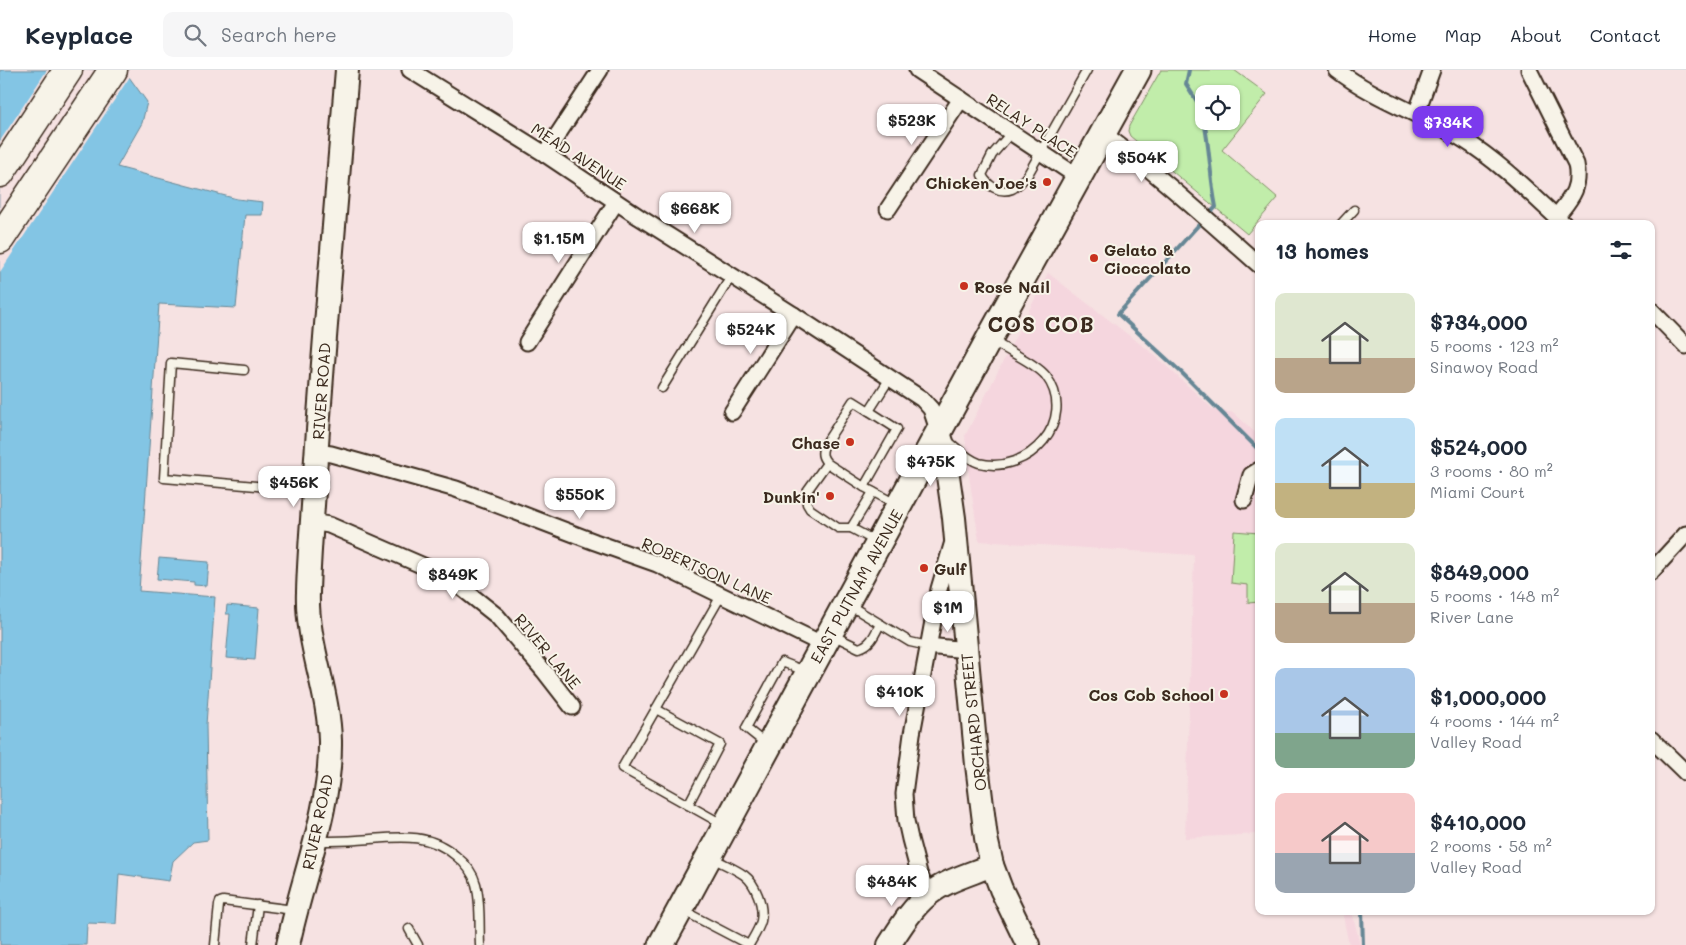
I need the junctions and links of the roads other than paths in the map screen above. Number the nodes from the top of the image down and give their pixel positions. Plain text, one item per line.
1 (68, 70) edge
2 (112, 70) edge
3 (347, 70) edge
4 (410, 70) edge
5 (600, 70) edge
6 (917, 70) edge
7 (1087, 70) edge
8 (1138, 70) edge
9 (1337, 70) edge
10 (1432, 70) edge
11 (1529, 70) edge
12 (962, 100) junction
13 (1416, 114) junction
14 (1011, 133) junction
15 (1103, 133) junction
16 (1041, 152) junction
17 (545, 154) junction
18 (0, 173) edge
19 (1078, 177) junction
20 (616, 202) junction
21 (888, 209) dead end
22 (1354, 210) dead end
23 (1345, 220) edge
24 (1559, 220) edge
25 (1562, 220) edge
26 (0, 239) edge
27 (1255, 261) edge
28 (732, 275) junction
29 (1655, 314) edge
30 (794, 315) junction
31 (990, 339) junction
32 (527, 342) dead end
33 (1686, 346) edge
34 (244, 370) dead end
35 (890, 378) junction
36 (662, 388) dead end
37 (870, 411) junction
38 (732, 412) dead end
39 (940, 433) junction
40 (316, 452) junction
41 (827, 463) junction
42 (1255, 472) edge
43 (864, 487) junction
44 (314, 491) junction
45 (873, 492) junction
46 (1244, 500) dead end
47 (900, 506) junction
48 (311, 522) junction
49 (851, 528) junction
50 (1686, 534) edge
51 (955, 537) junction
52 (879, 544) junction
53 (1655, 568) edge
54 (722, 594) junction
55 (846, 604) junction
56 (880, 624) junction
57 (827, 639) junction
58 (928, 646) junction
59 (966, 650) junction
60 (572, 707) dead end
61 (656, 709) junction
62 (1655, 743) edge
63 (1686, 772) edge
64 (688, 804) junction
65 (725, 826) junction
66 (314, 841) junction
67 (709, 856) junction
68 (992, 865) junction
69 (928, 895) junction
70 (258, 905) junction
71 (681, 909) junction
72 (296, 910) junction
73 (409, 929) dead end
74 (215, 945) edge
75 (253, 945) edge
76 (288, 945) edge
77 (418, 945) edge
78 (480, 945) edge
79 (661, 945) edge
80 (749, 945) edge
81 (889, 945) edge
82 (1028, 945) edge

1 - 18 highway
2 - 26 highway
3 - 40 main road, RIVER ROAD
4 - 17 street, MEAD AVENUE
5 - 17 street
6 - 12 street, RELAY PLACE
7 - 16 lane
8 - 15 main road, EAST PUTNAM AVENUE
9 - 13 street
10 - 13 street
11 - 25 street
12 - 14 street, RELAY PLACE
12 - 21 street
13 - 24 street
14 - 16 street, RELAY PLACE
14 - 16 lane
15 - 19 main road, EAST PUTNAM AVENUE
15 - 27 street
16 - 19 street, RELAY PLACE
17 - 20 street, MEAD AVENUE
19 - 31 main road, EAST PUTNAM AVENUE
20 - 28 street, MEAD AVENUE
20 - 32 street
22 - 23 lane
28 - 30 street, MEAD AVENUE
28 - 36 lane
29 - 33 street
30 - 35 street, MEAD AVENUE
30 - 38 street
31 - 39 main road, EAST PUTNAM AVENUE
31 - 39 lane
34 - 44 lane
35 - 37 lane
35 - 39 street, MEAD AVENUE
37 - 41 lane
37 - 43 lane
39 - 47 main road, EAST PUTNAM AVENUE
39 - 51 main road, ORCHARD STREET
40 - 44 main road, RIVER ROAD
40 - 54 street, ROBERTSON LANE
41 - 43 lane
41 - 49 lane
42 - 46 street
43 - 45 lane
44 - 48 main road, RIVER ROAD
45 - 47 lane
45 - 49 lane
47 - 52 main road, EAST PUTNAM AVENUE
48 - 60 street, RIVER LANE
48 - 66 main road, RIVER ROAD
49 - 52 lane
50 - 53 street
51 - 58 street
51 - 59 main road, ORCHARD STREET
52 - 55 main road, EAST PUTNAM AVENUE
54 - 57 street, ROBERTSON LANE
54 - 61 lane
55 - 56 lane
55 - 57 main road, EAST PUTNAM AVENUE
56 - 57 lane
56 - 58 lane
57 - 65 main road, EAST PUTNAM AVENUE
58 - 59 street
58 - 69 street
59 - 68 main road, ORCHARD STREET
61 - 64 lane
61 - 64 lane
62 - 63 street
64 - 65 lane
65 - 67 main road, EAST PUTNAM AVENUE
66 - 72 main road, RIVER ROAD
66 - 78 lane
67 - 71 main road, EAST PUTNAM AVENUE
67 - 80 lane
68 - 69 main road
68 - 82 main road, ORCHARD STREET
69 - 81 main road
70 - 72 lane
70 - 74 lane
70 - 75 lane
71 - 79 main road, EAST PUTNAM AVENUE
71 - 80 lane
72 - 76 main road, RIVER ROAD
73 - 77 lane

